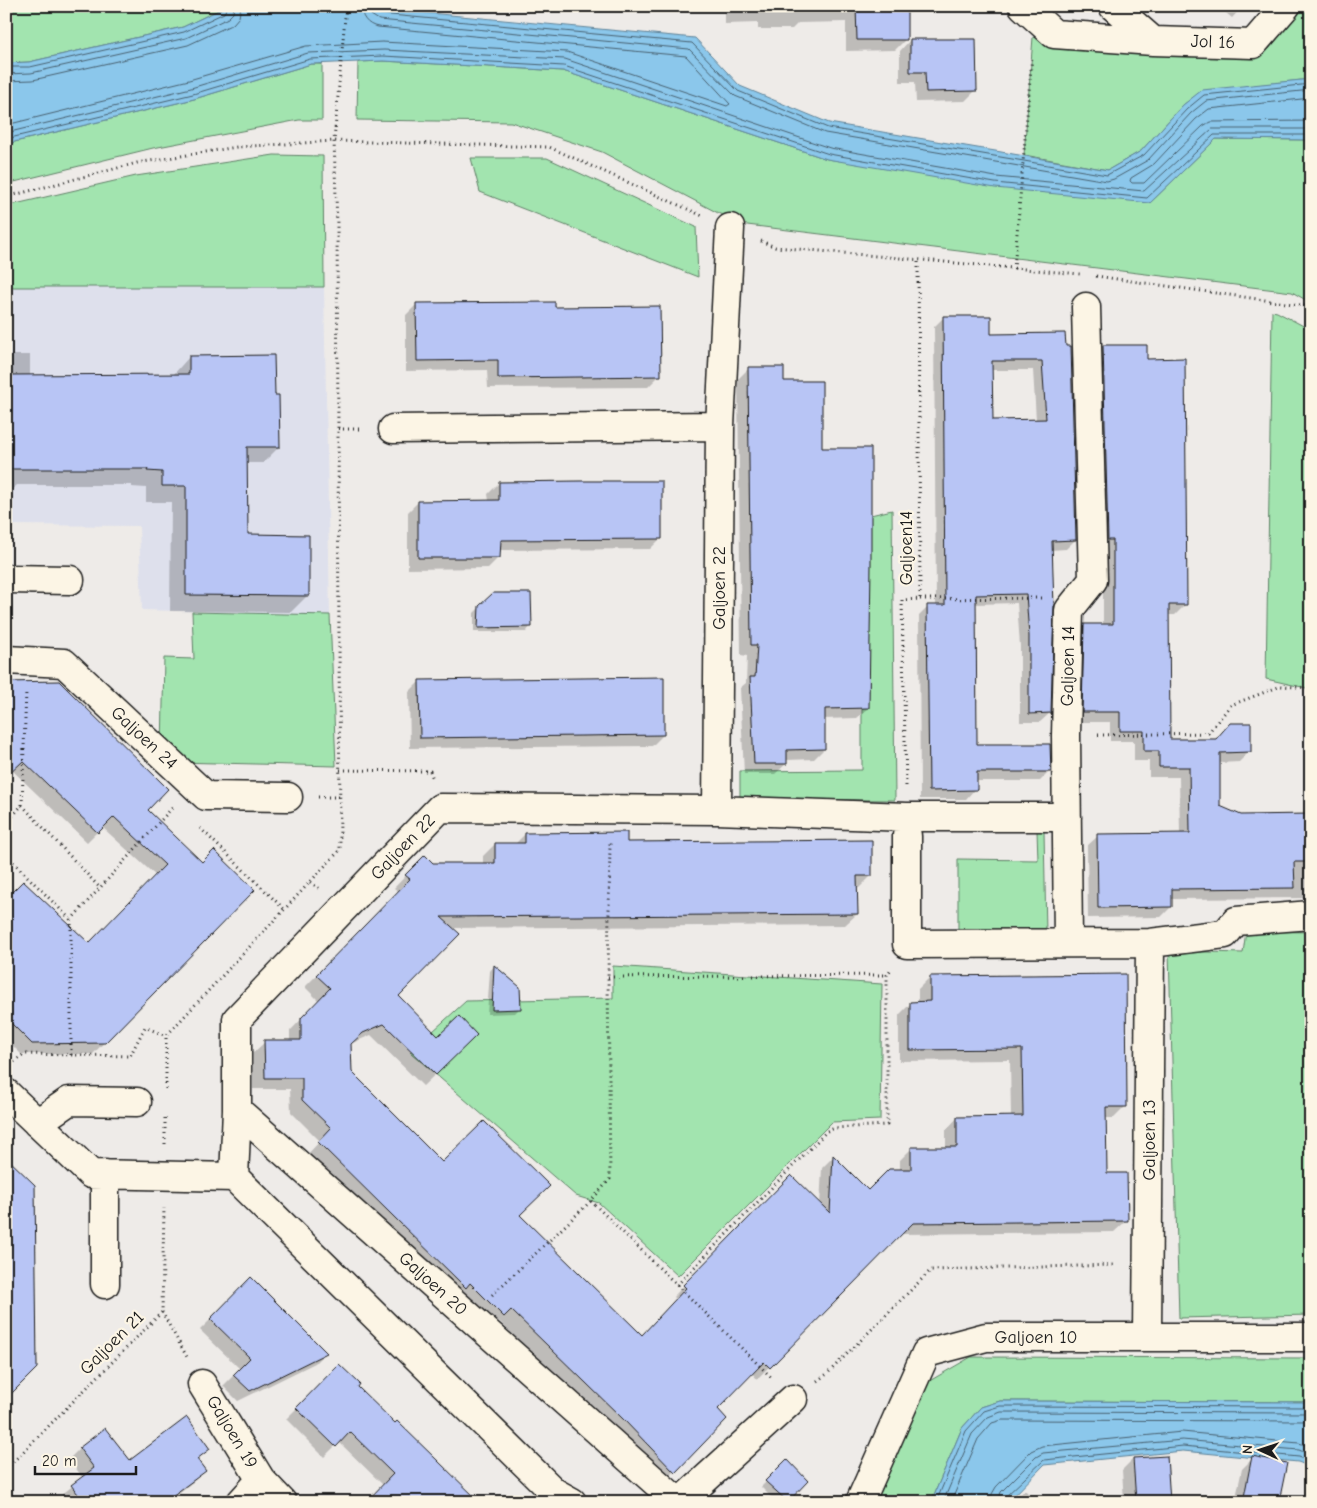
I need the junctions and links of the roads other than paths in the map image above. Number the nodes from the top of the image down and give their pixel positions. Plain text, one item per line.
1 (1113, 6) edge
2 (1286, 6) edge
3 (1028, 11) edge
4 (1153, 41) junction
5 (730, 228) road end
6 (1086, 307) dead end
7 (720, 426) junction
8 (393, 430) dead end
9 (6, 579) edge
10 (70, 580) dead end
11 (16, 660) edge
12 (288, 797) dead end
13 (717, 810) junction
14 (1067, 817) junction
15 (907, 827) junction
16 (1311, 915) edge
17 (1068, 943) junction
18 (1150, 943) junction
19 (6, 1094) edge
20 (137, 1102) dead end
21 (237, 1110) junction
22 (37, 1123) junction
23 (105, 1174) junction
24 (234, 1177) junction
25 (105, 1284) dead end
26 (1147, 1336) junction
27 (1311, 1337) edge
28 (202, 1384) road end
29 (794, 1399) road end
30 (261, 1480) junction
31 (556, 1499) edge
32 (240, 1502) edge
33 (282, 1502) edge
34 (679, 1502) edge
35 (860, 1502) edge

1 - 4 street
2 - 4 street, Jol 16
3 - 4 street, Jol 16
5 - 7 street, Galjoen 22
6 - 14 street, Galjoen 14
7 - 8 street
7 - 13 street, Galjoen 22
9 - 10 street
11 - 12 street, Galjoen 24
13 - 15 street, Galjoen 22
13 - 21 street, Galjoen 22
14 - 15 street, Galjoen 22
14 - 17 street, Galjoen 14
15 - 17 street
16 - 18 street
17 - 18 street
18 - 26 street, Galjoen 13
19 - 22 street
20 - 22 street
21 - 24 street
21 - 34 street, Galjoen 20
22 - 23 street
23 - 24 street
23 - 25 street
24 - 31 street
26 - 27 street, Galjoen 10
26 - 35 street, Galjoen 10
28 - 30 street, Galjoen 19
29 - 34 street, Galjoen 20
30 - 32 street, Galjoen 19
30 - 33 street, Galjoen 19

